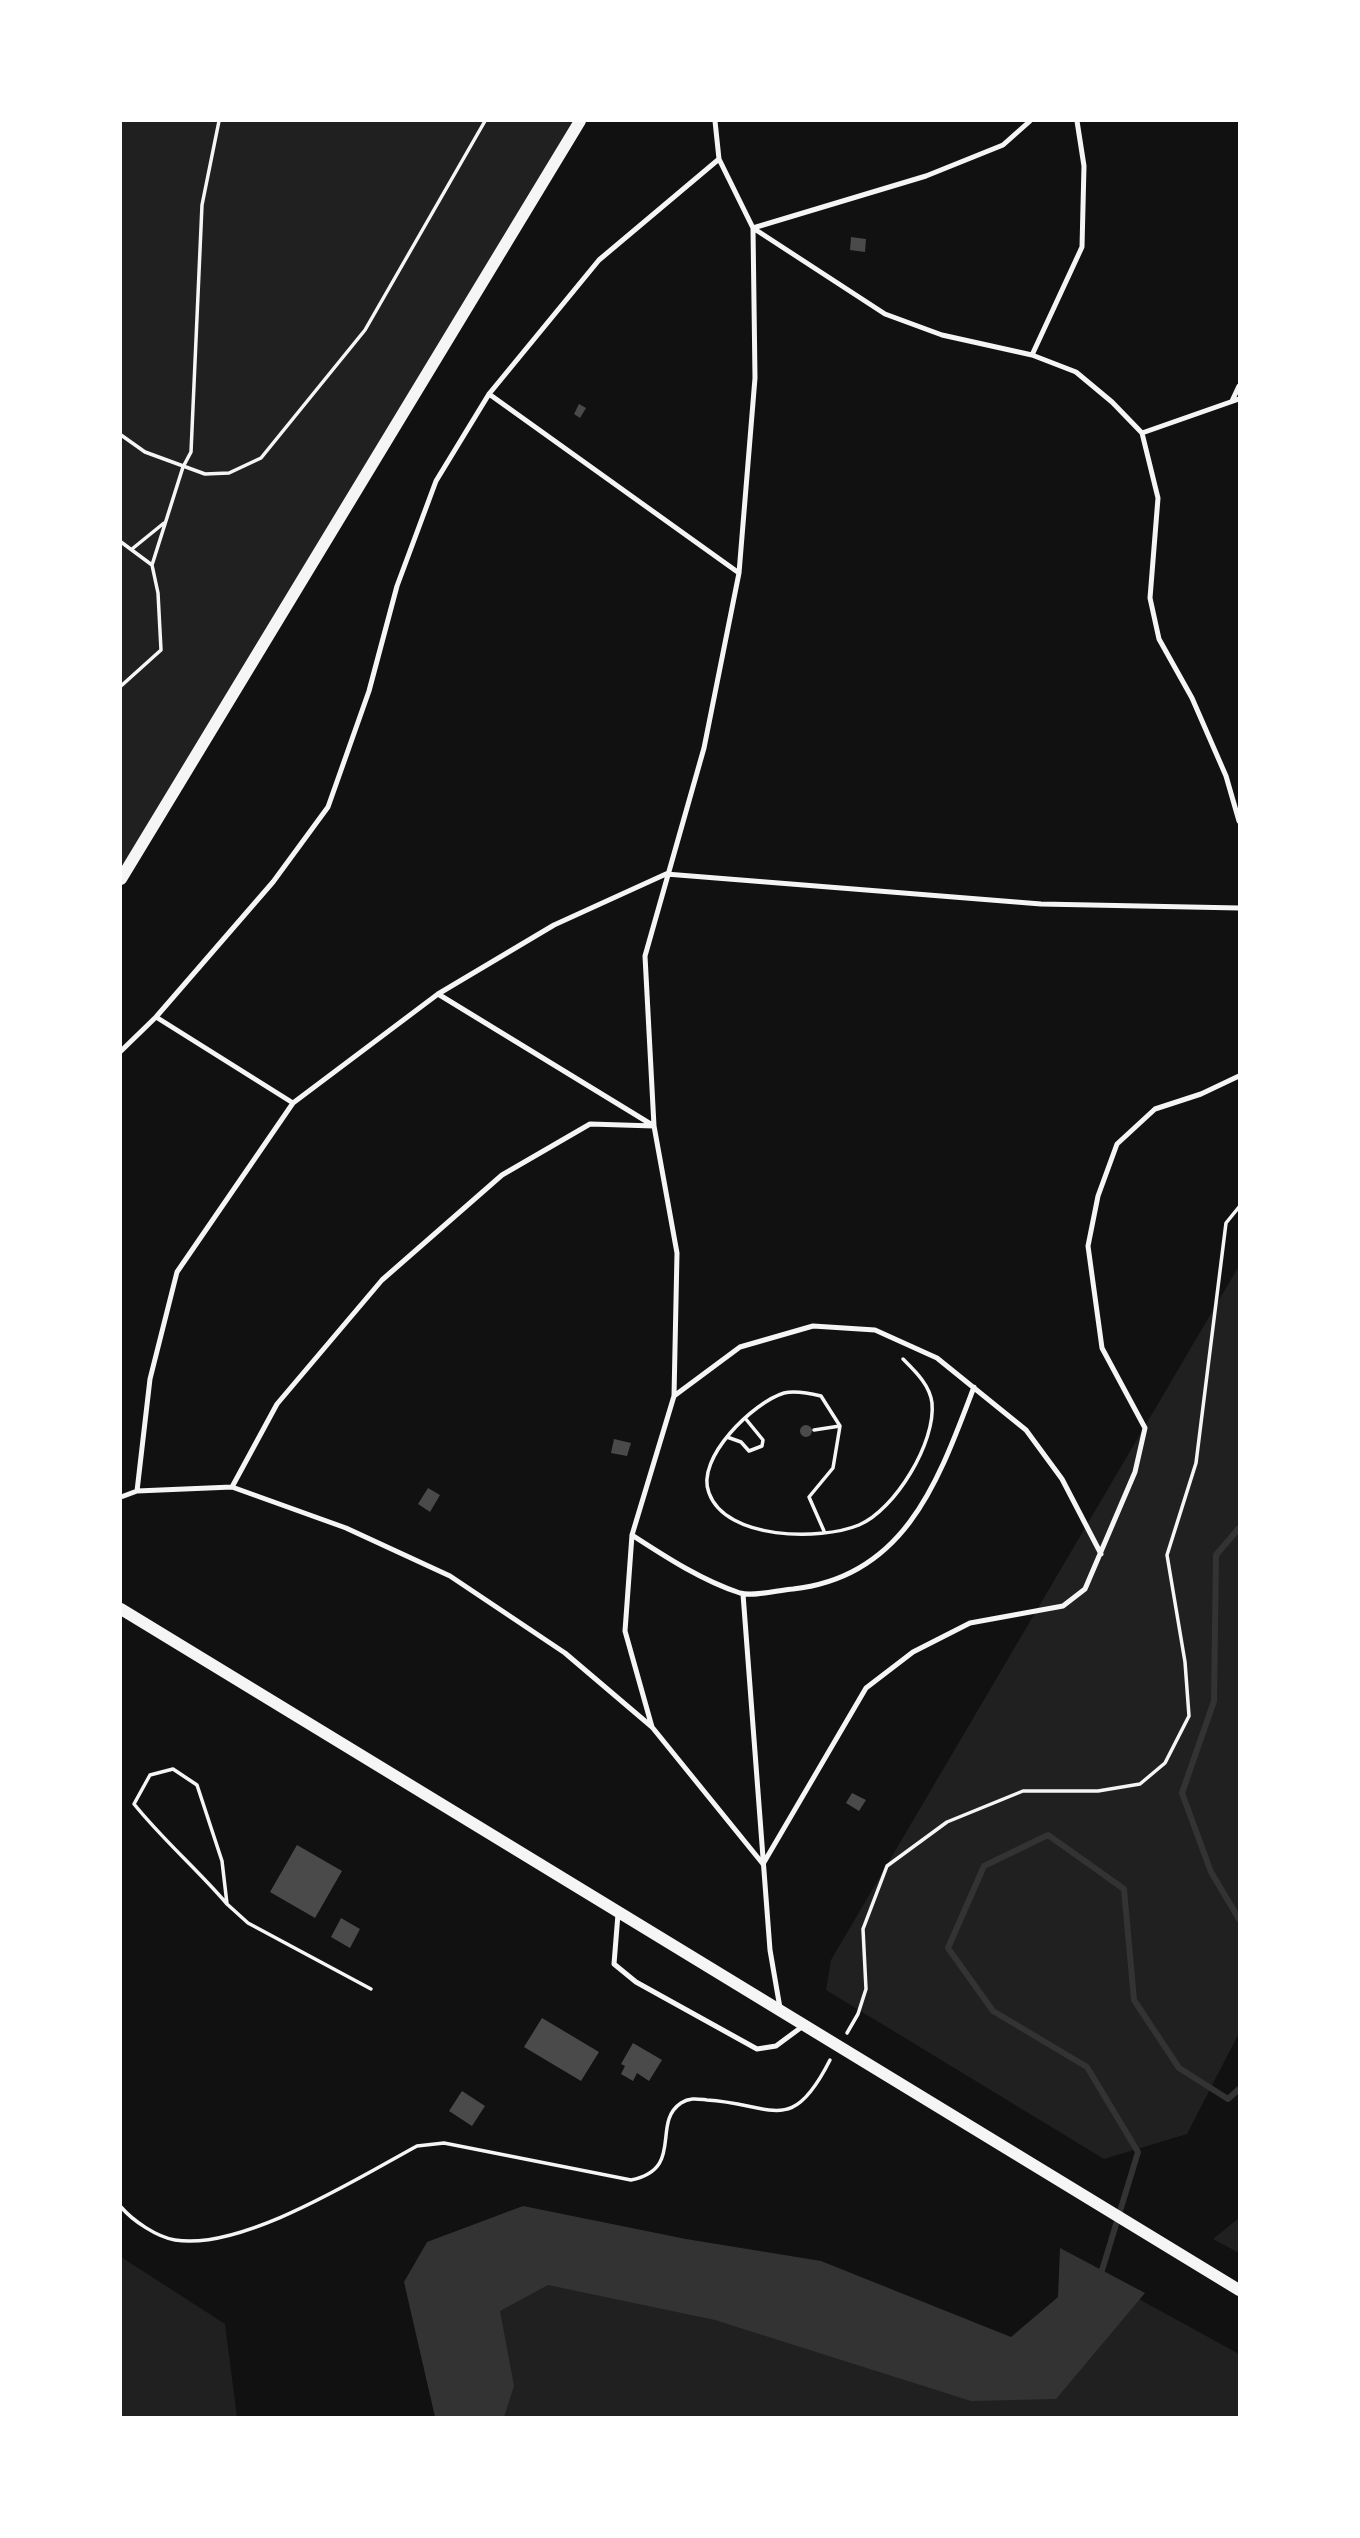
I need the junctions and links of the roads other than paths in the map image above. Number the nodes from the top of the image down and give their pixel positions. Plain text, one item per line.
1 (580, 121) edge
2 (715, 121) edge
3 (1030, 121) edge
4 (1077, 121) edge
5 (719, 159) junction
6 (753, 228) junction
7 (1032, 355) junction
8 (1239, 386) edge
9 (489, 394) junction
10 (1236, 400) edge
11 (1142, 433) junction
12 (739, 573) junction
13 (1239, 821) edge
14 (666, 874) junction
15 (121, 879) edge
16 (1239, 908) edge
17 (438, 994) junction
18 (156, 1017) junction
19 (121, 1051) edge
20 (1239, 1076) edge
21 (293, 1103) junction
22 (654, 1126) junction
23 (974, 1387) junction
24 (674, 1396) junction
25 (232, 1487) junction
26 (137, 1491) junction
27 (121, 1497) edge
28 (632, 1535) junction
29 (1101, 1555) junction
30 (743, 1594) junction
31 (121, 1609) edge
32 (652, 1727) junction
33 (763, 1864) junction
34 (618, 1911) junction
35 (780, 2008) junction
36 (804, 2024) junction
37 (1239, 2290) edge

1 - 15 street
2 - 5 lane
3 - 6 lane
4 - 7 lane
5 - 6 lane
5 - 9 lane
6 - 7 lane
6 - 12 lane
7 - 11 lane
8 - 10 lane
9 - 12 lane
9 - 18 lane
10 - 11 lane
11 - 13 lane
12 - 14 lane
14 - 16 lane
14 - 17 lane
14 - 22 lane
17 - 21 lane
17 - 22 lane
18 - 19 lane
18 - 21 lane
20 - 29 lane
21 - 26 lane
22 - 24 lane
22 - 25 lane
23 - 24 lane
23 - 29 lane
23 - 30 lane
24 - 28 lane
25 - 26 lane
25 - 32 lane
26 - 27 lane
28 - 30 lane
28 - 32 lane
29 - 33 lane
30 - 33 lane
31 - 34 street
32 - 33 lane
33 - 35 lane
34 - 35 street
34 - 36 lane
35 - 36 street
36 - 37 street

